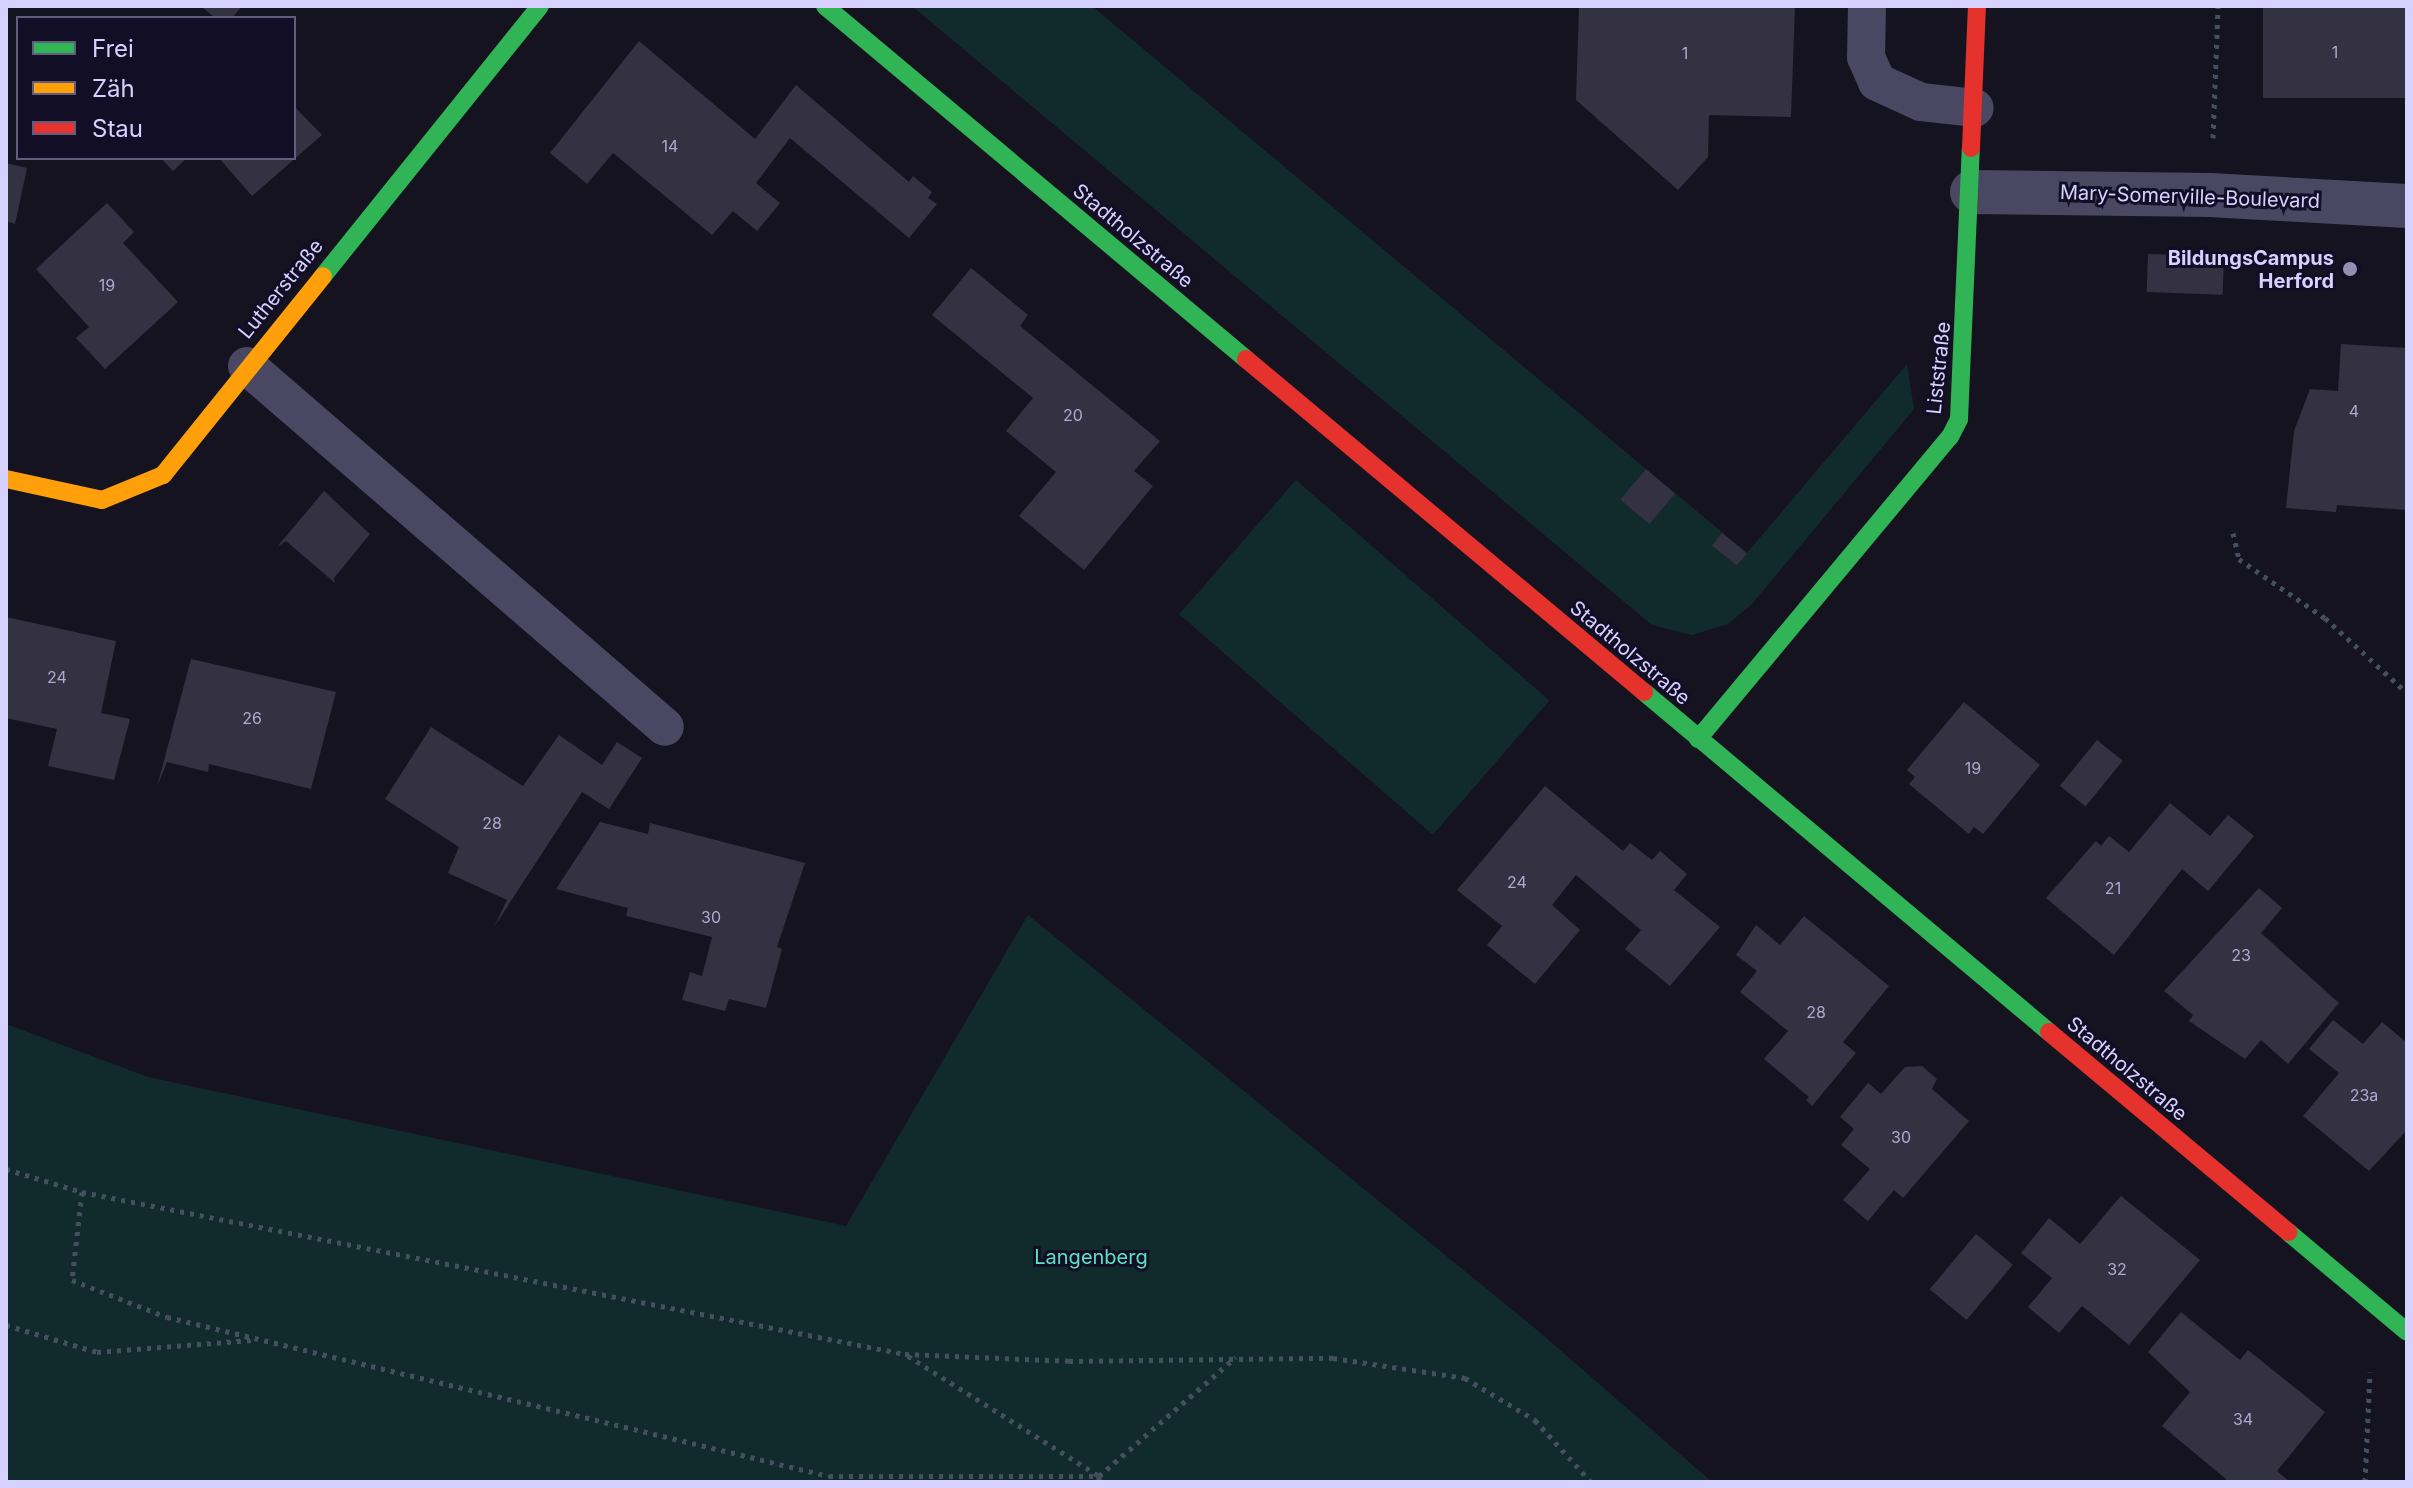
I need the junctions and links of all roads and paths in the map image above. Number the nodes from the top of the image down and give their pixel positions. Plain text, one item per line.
1 (540, 6) edge
2 (825, 6) edge
3 (1867, 6) edge
4 (1977, 6) edge
5 (2218, 6) edge
6 (1975, 108) junction
7 (1972, 192) junction
8 (2210, 195) junction
9 (2407, 206) edge
10 (247, 366) junction
11 (6, 479) edge
12 (2233, 533) dead end
13 (2407, 693) edge
14 (665, 727) dead end
15 (1698, 739) junction
16 (6, 1169) edge
17 (82, 1192) junction
18 (6, 1325) edge
19 (2402, 1328) edge
20 (257, 1339) junction
21 (905, 1354) junction
22 (1237, 1357) junction
23 (829, 1476) junction
24 (1099, 1479) edge
25 (836, 1482) edge
26 (1591, 1482) edge
27 (2365, 1482) edge

1 - 10 street, Lutherstraße
2 - 15 street, Stadtholzstraße
3 - 6 lane
4 - 6 street, Liststraße
5 - 8 path
6 - 7 street, Liststraße
7 - 8 street, Mary-Somerville-Boulevard
7 - 15 street, Liststraße
8 - 9 street, Mary-Somerville-Boulevard
10 - 11 street, Lutherstraße
10 - 14 lane
12 - 13 path
15 - 19 street, Stadtholzstraße
16 - 17 path
17 - 20 path
17 - 21 path
18 - 20 path
19 - 27 path
20 - 23 path
21 - 22 path
21 - 24 path
22 - 24 path
22 - 26 path
23 - 24 path
23 - 25 path

